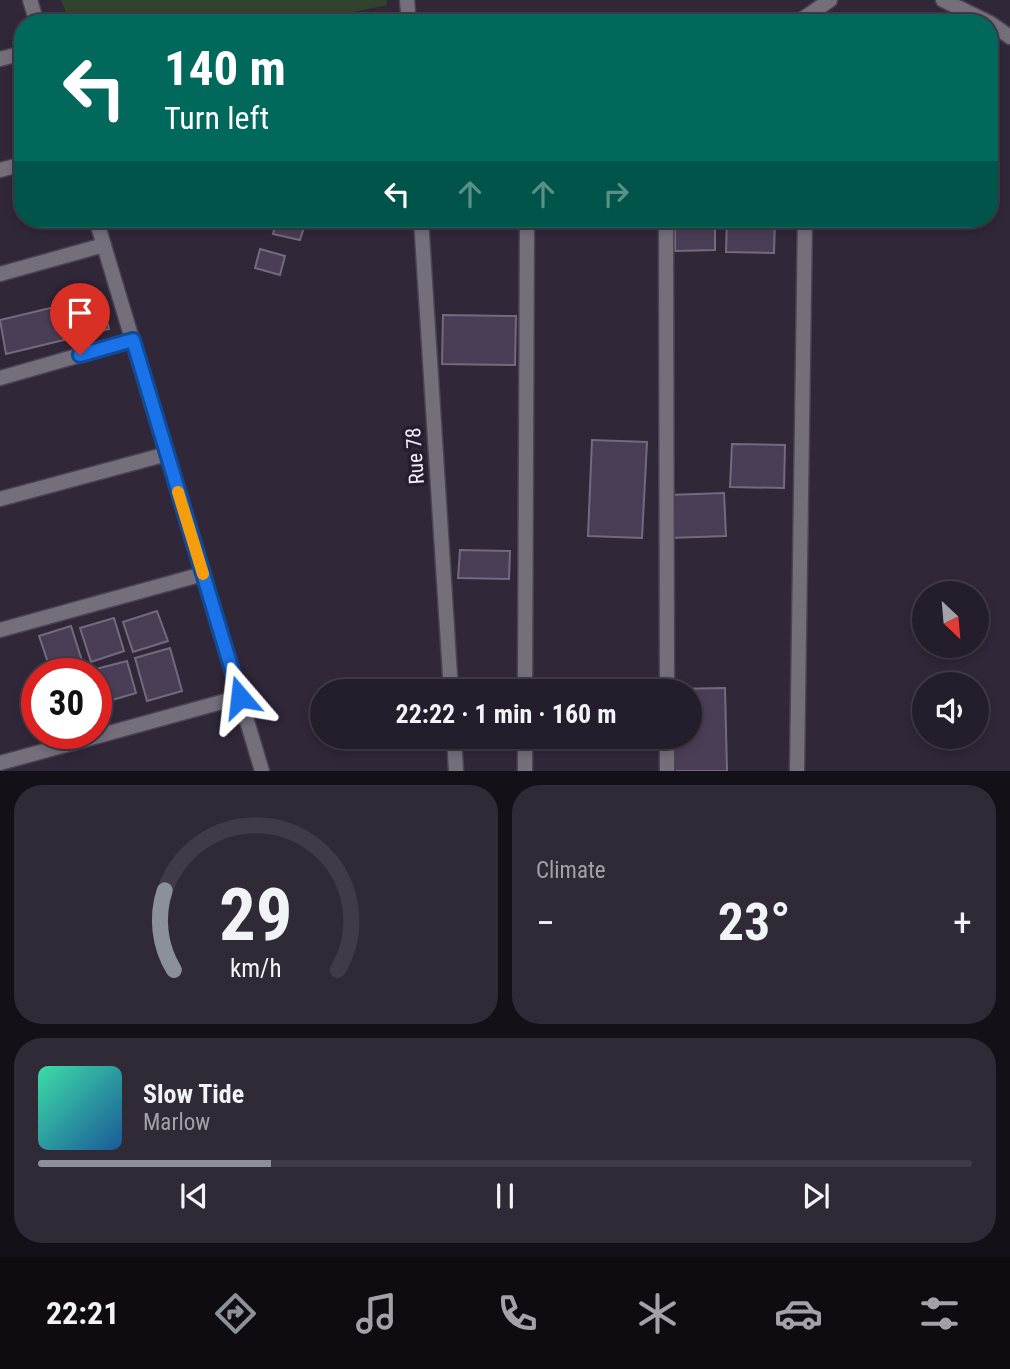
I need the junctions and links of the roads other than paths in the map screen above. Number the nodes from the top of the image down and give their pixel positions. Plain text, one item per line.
1 (830, 0) edge
2 (943, 0) edge
3 (810, 14) edge
4 (972, 14) edge
5 (99, 228) edge
6 (422, 228) edge
7 (527, 228) edge
8 (666, 228) edge
9 (805, 228) edge
10 (104, 244) junction
11 (0, 274) edge
12 (133, 340) junction
13 (0, 378) edge
14 (167, 454) junction
15 (0, 499) edge
16 (203, 574) junction
17 (0, 630) edge
18 (450, 679) edge
19 (525, 679) edge
20 (667, 679) edge
21 (240, 697) junction
22 (455, 749) edge
23 (525, 749) edge
24 (667, 749) edge
25 (0, 763) edge
26 (262, 771) edge
27 (456, 771) edge
28 (525, 771) edge
29 (667, 771) edge
30 (797, 771) edge

1 - 3 street
2 - 4 street
5 - 10 street
6 - 18 street, Rue 78
7 - 19 street
8 - 20 street
9 - 30 street
10 - 11 street
10 - 12 street
12 - 13 street
12 - 14 street
14 - 15 street
14 - 16 street
16 - 17 street
16 - 21 street
21 - 25 street
21 - 26 street
22 - 27 street
23 - 28 street
24 - 29 street

